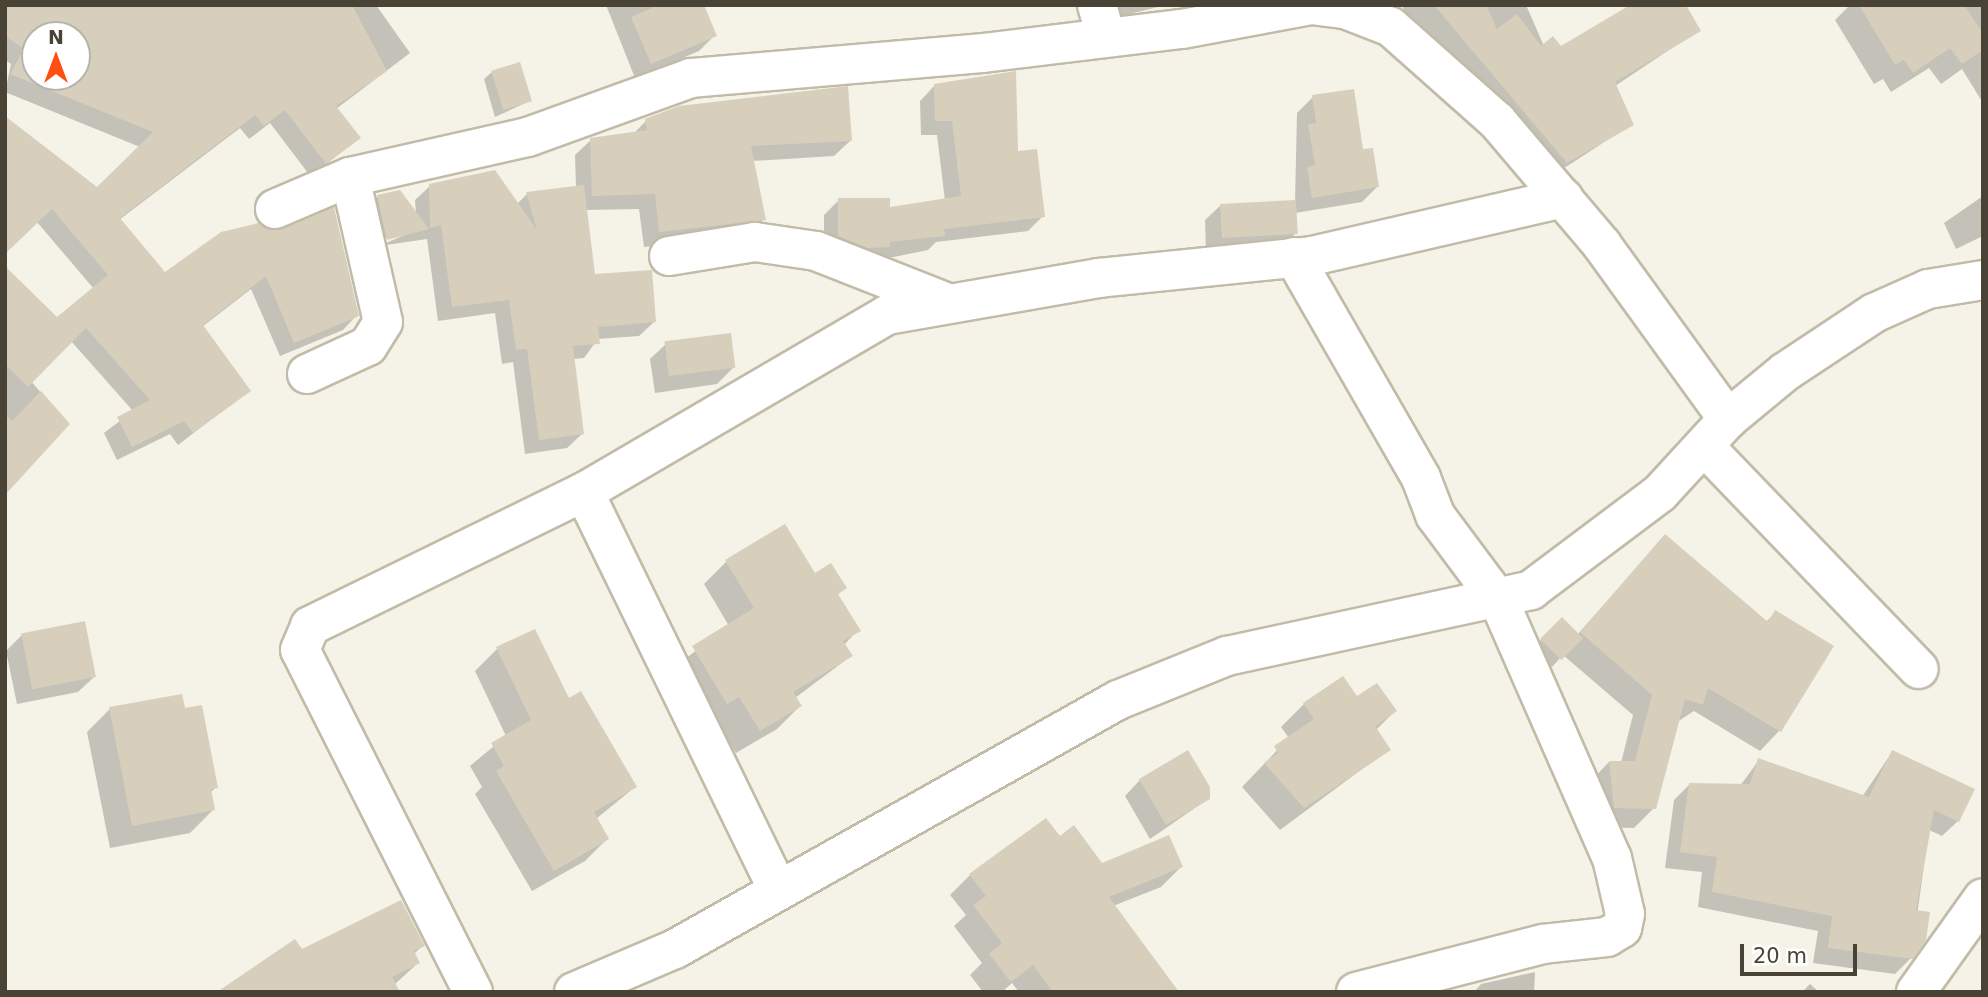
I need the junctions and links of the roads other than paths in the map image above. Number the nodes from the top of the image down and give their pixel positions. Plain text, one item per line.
1 (1389, 16) edge
2 (1101, 21) edge
3 (350, 177) junction
4 (1563, 198) junction
5 (275, 209) dead end
6 (668, 256) dead end
7 (1294, 257) junction
8 (1983, 280) edge
9 (943, 301) junction
10 (307, 374) dead end
11 (1717, 433) junction
12 (584, 492) junction
13 (1499, 601) junction
14 (1919, 669) dead end
15 (778, 889) junction
16 (1983, 898) edge
17 (473, 992) edge
18 (574, 992) edge
19 (1356, 992) edge
20 (1916, 992) edge

1 - 2 street
1 - 4 street
2 - 3 street
3 - 5 street
3 - 10 street
4 - 7 street
4 - 11 street
6 - 9 street
7 - 9 street
7 - 13 street
8 - 11 street
9 - 12 street
11 - 13 street
11 - 14 street
12 - 15 street
12 - 17 street
13 - 15 street
13 - 19 street
15 - 18 street
16 - 20 street

